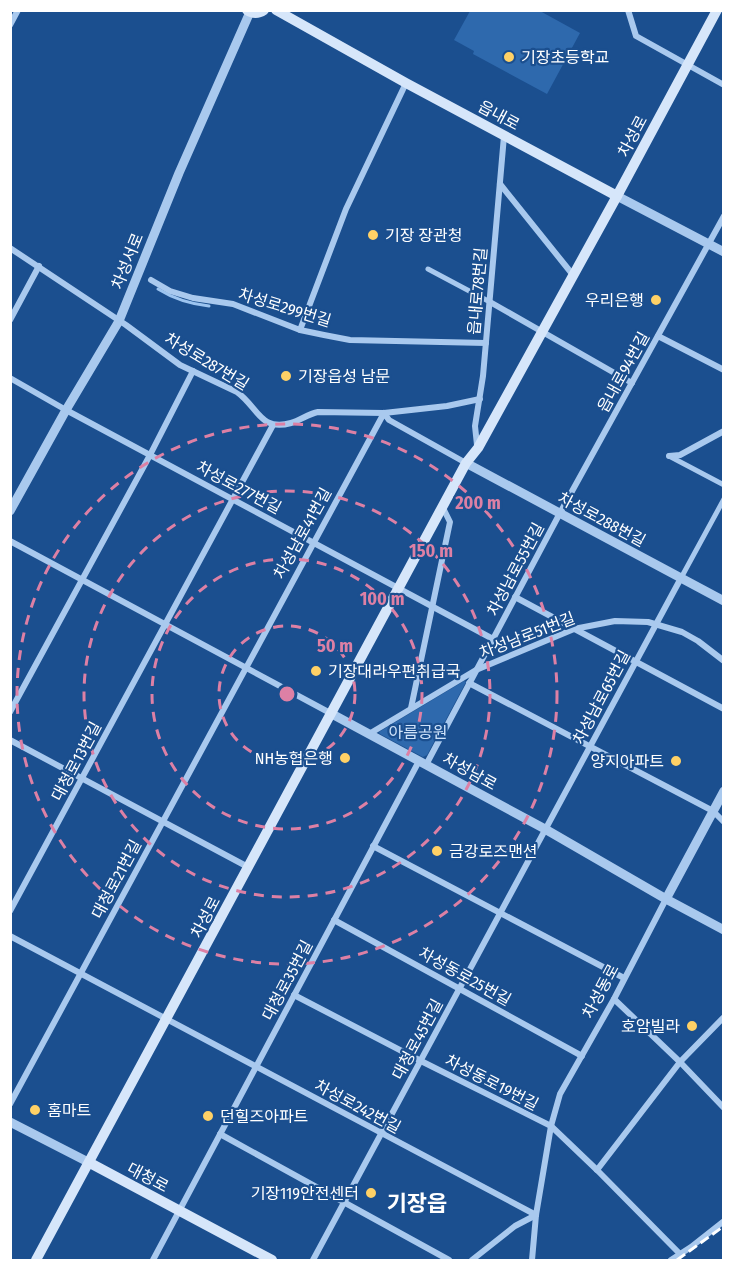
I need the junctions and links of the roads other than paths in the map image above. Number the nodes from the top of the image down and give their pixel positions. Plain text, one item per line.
1 (18, 10) edge
2 (264, 10) edge
3 (276, 10) edge
4 (628, 10) edge
5 (717, 10) edge
6 (248, 11) edge
7 (10, 25) edge
8 (688, 66) junction
9 (406, 83) junction
10 (723, 85) edge
11 (504, 135) junction
12 (500, 183) junction
13 (617, 196) junction
14 (723, 216) edge
15 (709, 244) junction
16 (10, 248) edge
17 (723, 252) edge
18 (39, 266) junction
19 (428, 269) dead end
20 (573, 275) junction
21 (151, 280) dead end
22 (490, 302) junction
23 (10, 320) edge
24 (119, 321) junction
25 (300, 330) junction
26 (542, 331) junction
27 (658, 336) junction
28 (486, 343) junction
29 (723, 370) edge
30 (193, 371) junction
31 (10, 378) edge
32 (632, 383) junction
33 (480, 399) junction
34 (66, 410) junction
35 (384, 413) junction
36 (273, 425) junction
37 (723, 431) edge
38 (478, 448) junction
39 (150, 455) junction
40 (669, 456) joint
41 (466, 463) junction
42 (723, 485) edge
43 (233, 499) junction
44 (723, 499) edge
45 (442, 507) junction
46 (10, 512) edge
47 (560, 513) junction
48 (10, 541) edge
49 (313, 542) junction
50 (681, 578) junction
51 (82, 579) junction
52 (399, 588) junction
53 (515, 597) junction
54 (723, 601) edge
55 (432, 606) junction
56 (165, 624) junction
57 (656, 624) junction
58 (574, 629) junction
59 (493, 639) junction
60 (723, 661) edge
61 (636, 662) junction
62 (245, 667) junction
63 (476, 670) junction
64 (470, 683) junction
65 (411, 708) junction
66 (723, 709) edge
67 (10, 712) edge
68 (332, 714) junction
69 (369, 734) junction
70 (10, 740) edge
71 (590, 746) junction
72 (423, 763) junction
73 (82, 778) junction
74 (723, 791) edge
75 (713, 811) junction
76 (162, 821) junction
77 (723, 822) edge
78 (545, 829) junction
79 (374, 846) junction
80 (249, 868) junction
81 (666, 899) junction
82 (10, 911) edge
83 (500, 913) junction
84 (334, 920) junction
85 (723, 930) edge
86 (10, 936) edge
87 (81, 974) junction
88 (624, 978) junction
89 (460, 989) junction
90 (294, 995) junction
91 (614, 999) junction
92 (723, 1017) edge
93 (167, 1020) junction
94 (582, 1056) junction
95 (420, 1061) junction
96 (680, 1062) junction
97 (256, 1067) junction
98 (10, 1104) edge
99 (723, 1108) edge
100 (10, 1122) edge
101 (550, 1126) junction
102 (220, 1134) junction
103 (381, 1134) junction
104 (90, 1163) junction
105 (597, 1170) junction
106 (344, 1202) junction
107 (179, 1211) junction
108 (536, 1215) junction
109 (723, 1221) edge
110 (680, 1254) junction
111 (36, 1260) edge
112 (153, 1260) edge
113 (272, 1260) edge
114 (313, 1260) edge
115 (449, 1260) edge
116 (472, 1260) edge
117 (532, 1260) edge
118 (671, 1260) edge

1 - 7 street
2 - 6 main road
3 - 9 main road, 읍내로
4 - 8 street
5 - 8 main road, 차성로
6 - 24 street, 차성서로
8 - 10 street
8 - 13 main road, 차성로
9 - 11 main road, 읍내로
9 - 25 street
11 - 12 street, 읍내로78번길
11 - 13 main road, 읍내로
12 - 20 street
12 - 22 street, 읍내로78번길
13 - 15 street, 읍내로
13 - 20 main road, 차성로
14 - 15 street
15 - 17 street, 읍내로
15 - 27 street, 읍내로94번길
16 - 18 street, 차성로287번길
18 - 23 street
18 - 24 street, 차성로287번길
19 - 22 street
20 - 26 main road, 차성로
21 - 25 street, 차성로299번길
22 - 26 street
22 - 28 street, 읍내로78번길
24 - 30 street, 차성로287번길
24 - 34 street, 차성서로
25 - 28 street, 차성로299번길
26 - 32 street
26 - 38 main road, 차성로
27 - 29 street
27 - 32 street, 읍내로94번길
28 - 33 street, 읍내로78번길
30 - 36 street, 차성로287번길
30 - 39 street
31 - 34 street, 차성로277번길
32 - 47 street, 읍내로94번길
33 - 35 street
33 - 38 street, 읍내로78번길
34 - 39 street, 차성로277번길
34 - 46 street, 차성서로
35 - 36 street
35 - 41 street
35 - 49 street, 차성남로41번길
36 - 43 street, 대청로13번길
37 - 40 street
38 - 41 main road, 차성로
39 - 43 street, 차성로277번길
39 - 51 street
40 - 42 street
41 - 45 main road, 차성로
41 - 47 street, 차성로288번길
43 - 49 street, 차성로277번길
43 - 56 street, 대청로13번길
44 - 50 street
45 - 52 main road, 차성로
45 - 55 street
47 - 50 street, 차성로288번길
47 - 53 street, 차성남로55번길
48 - 51 street, 차성남로
49 - 52 street, 차성로277번길
49 - 62 street, 차성남로41번길
50 - 54 street, 차성로288번길
50 - 57 street, 차성남로65번길
51 - 56 street, 차성남로
51 - 67 street
52 - 55 street
52 - 68 main road, 차성로
53 - 58 street
53 - 59 street, 차성남로55번길
55 - 59 street
55 - 65 street
56 - 62 street, 차성남로
56 - 73 street, 대청로13번길
57 - 58 street, 차성남로51번길
57 - 60 street, 차성남로51번길
57 - 61 street, 차성남로65번길
58 - 61 street
58 - 63 street, 차성남로51번길
59 - 63 street, 차성남로55번길
61 - 66 street
61 - 71 street, 차성남로65번길
62 - 68 street, 차성남로
62 - 76 street, 대청로21번길
63 - 64 street, 차성남로55번길
63 - 65 street, 차성남로51번길
64 - 71 street
64 - 72 street, 차성남로55번길
65 - 69 street, 차성남로51번길
68 - 69 street, 차성남로
68 - 80 main road, 차성로
69 - 72 street, 차성남로
70 - 73 street
71 - 75 street
71 - 78 street, 차성남로65번길
72 - 78 street, 차성남로
72 - 79 street, 대청로35번길
73 - 76 street
73 - 82 street, 대청로13번길
74 - 75 street, 차성동로
75 - 77 street
75 - 81 street, 차성동로
76 - 80 street
76 - 87 street, 대청로21번길
78 - 81 street, 차성남로
78 - 83 street, 대청로45번길
79 - 83 street
79 - 84 street, 대청로35번길
80 - 93 main road, 차성로
81 - 85 street, 차성남로
81 - 88 street, 차성동로
83 - 88 street
83 - 89 street, 대청로45번길
84 - 89 street, 차성동로25번길
84 - 90 street, 대청로35번길
86 - 87 street, 차성로242번길
87 - 93 street, 차성로242번길
87 - 98 street, 대청로21번길
88 - 91 street, 차성동로
89 - 94 street, 차성동로25번길
89 - 95 street, 대청로45번길
90 - 95 street, 차성동로19번길
90 - 97 street, 대청로35번길
91 - 94 street, 차성동로
91 - 96 street
92 - 96 street
93 - 97 street, 차성로242번길
93 - 104 main road, 차성로
94 - 101 street, 차성동로
95 - 101 street, 차성동로19번길
95 - 103 street, 대청로45번길
96 - 99 street
96 - 105 street
97 - 102 street, 대청로35번길
97 - 103 street, 차성로242번길
100 - 104 street, 대청로
101 - 105 street, 차성동로19번길
101 - 108 street, 차성동로
102 - 106 street
102 - 107 street, 대청로35번길
103 - 106 street, 대청로45번길
103 - 108 street, 차성로242번길
104 - 107 main road, 대청로
104 - 111 main road, 차성로
105 - 110 street, 차성동로19번길
106 - 114 street, 대청로45번길
106 - 115 street
107 - 112 street, 대청로35번길
107 - 113 main road, 대청로
108 - 116 street
108 - 117 street, 차성동로
109 - 110 street
110 - 118 street

